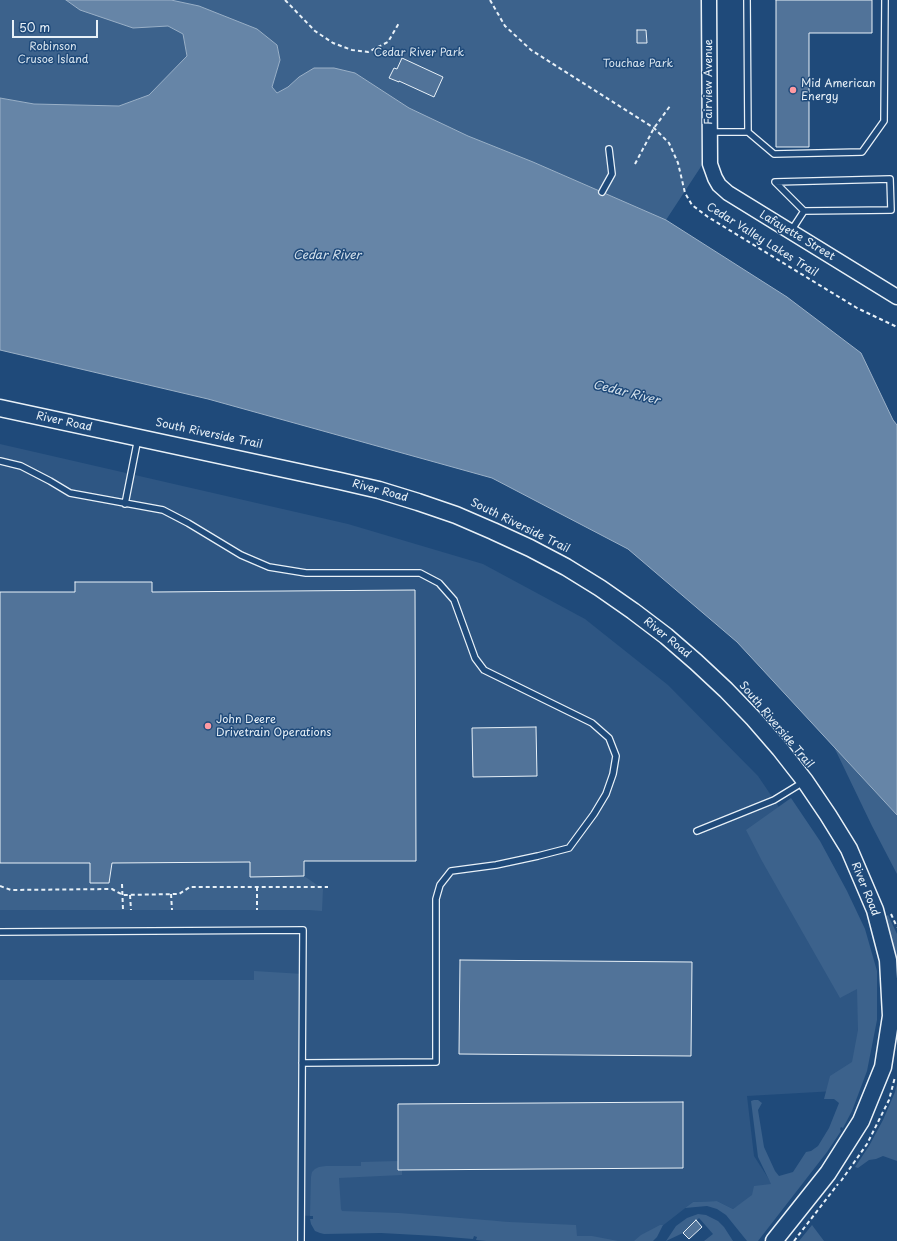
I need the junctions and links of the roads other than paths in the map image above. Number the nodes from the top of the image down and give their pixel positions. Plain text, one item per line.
1 (709, 0) edge
2 (747, 0) edge
3 (885, 0) edge
4 (710, 132) junction
5 (748, 132) junction
6 (609, 149) dead end
7 (710, 164) joint
8 (602, 192) dead end
9 (804, 211) junction
10 (791, 232) junction
11 (897, 296) edge
12 (0, 408) edge
13 (138, 438) junction
14 (0, 461) edge
15 (125, 504) junction
16 (805, 781) junction
17 (697, 831) dead end
18 (0, 932) edge
19 (302, 1062) junction
20 (301, 1241) edge
21 (774, 1241) edge

1 - 4 street, Fairview Avenue
2 - 5 lane
3 - 5 lane
4 - 5 lane
4 - 7 street, Fairview Avenue
6 - 8 lane
7 - 10 street, Lafayette Street
9 - 9 lane
9 - 10 lane
10 - 11 street, Lafayette Street
12 - 13 main road, River Road
13 - 15 lane
13 - 16 main road, River Road
14 - 15 lane
15 - 19 lane
16 - 17 lane
16 - 21 main road, River Road
18 - 19 lane
19 - 20 lane

